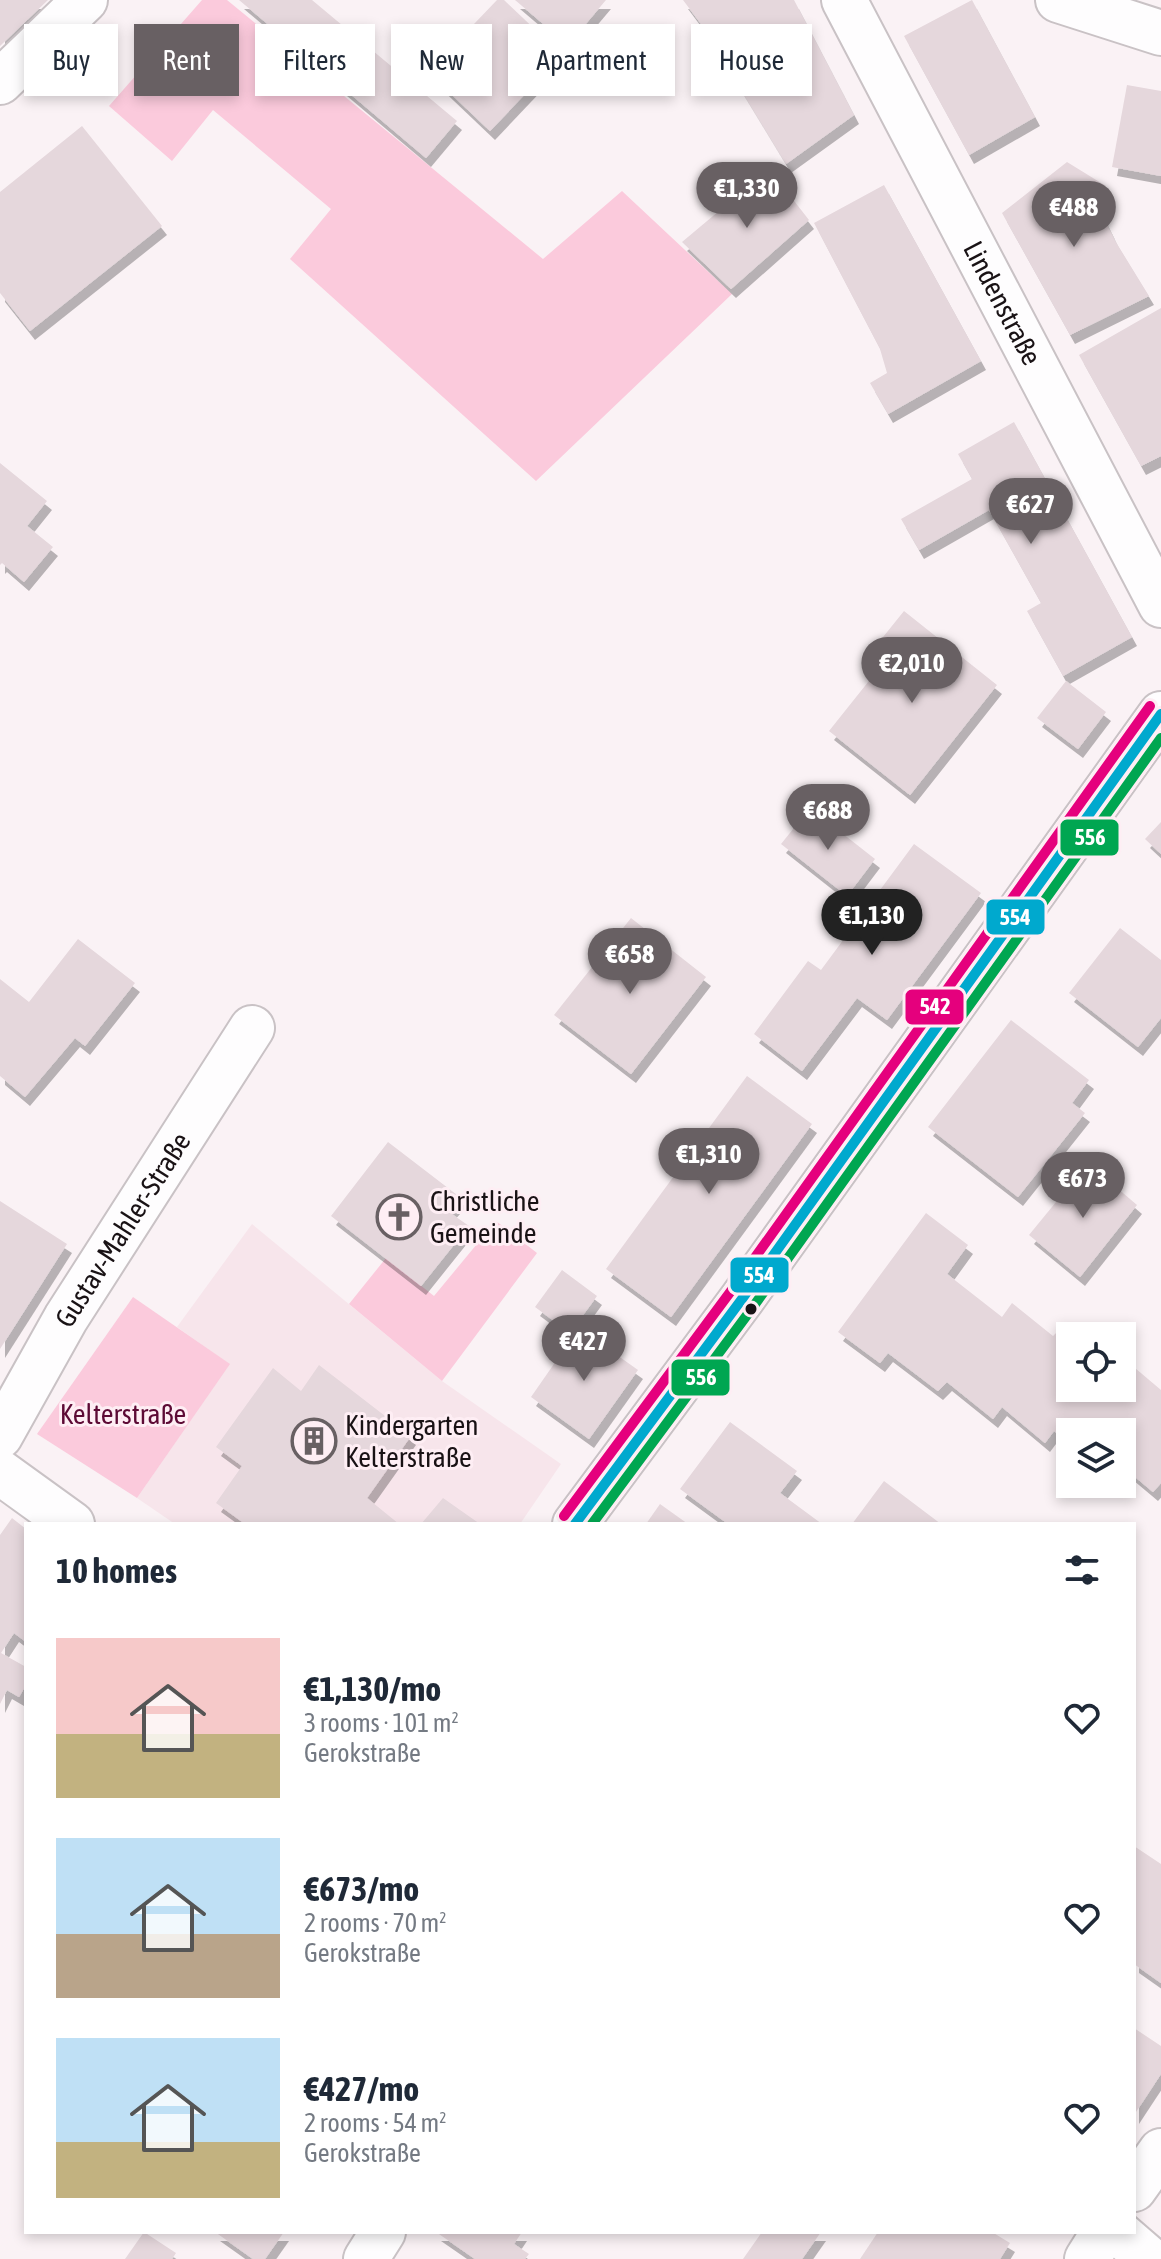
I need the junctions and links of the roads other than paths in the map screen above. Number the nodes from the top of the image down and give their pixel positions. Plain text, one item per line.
1 (85, 0) edge
2 (844, 0) edge
3 (1058, 0) edge
4 (1161, 33) edge
5 (0, 82) edge
6 (1161, 605) edge
7 (1161, 714) edge
8 (252, 1028) dead end
9 (0, 1436) edge
10 (0, 1472) edge
11 (69, 1522) edge
12 (576, 1522) edge
13 (1161, 2151) edge
14 (1136, 2186) edge
15 (382, 2234) edge
16 (1103, 2234) edge
17 (1120, 2234) edge
18 (366, 2259) edge
19 (1087, 2259) edge
20 (1149, 2259) edge

1 - 5 street
2 - 6 street, Lindenstraße
3 - 4 street
7 - 12 street
8 - 9 street, Gustav-Mahler-Straße
10 - 11 street
13 - 14 street
15 - 18 street
16 - 19 street
17 - 20 street

